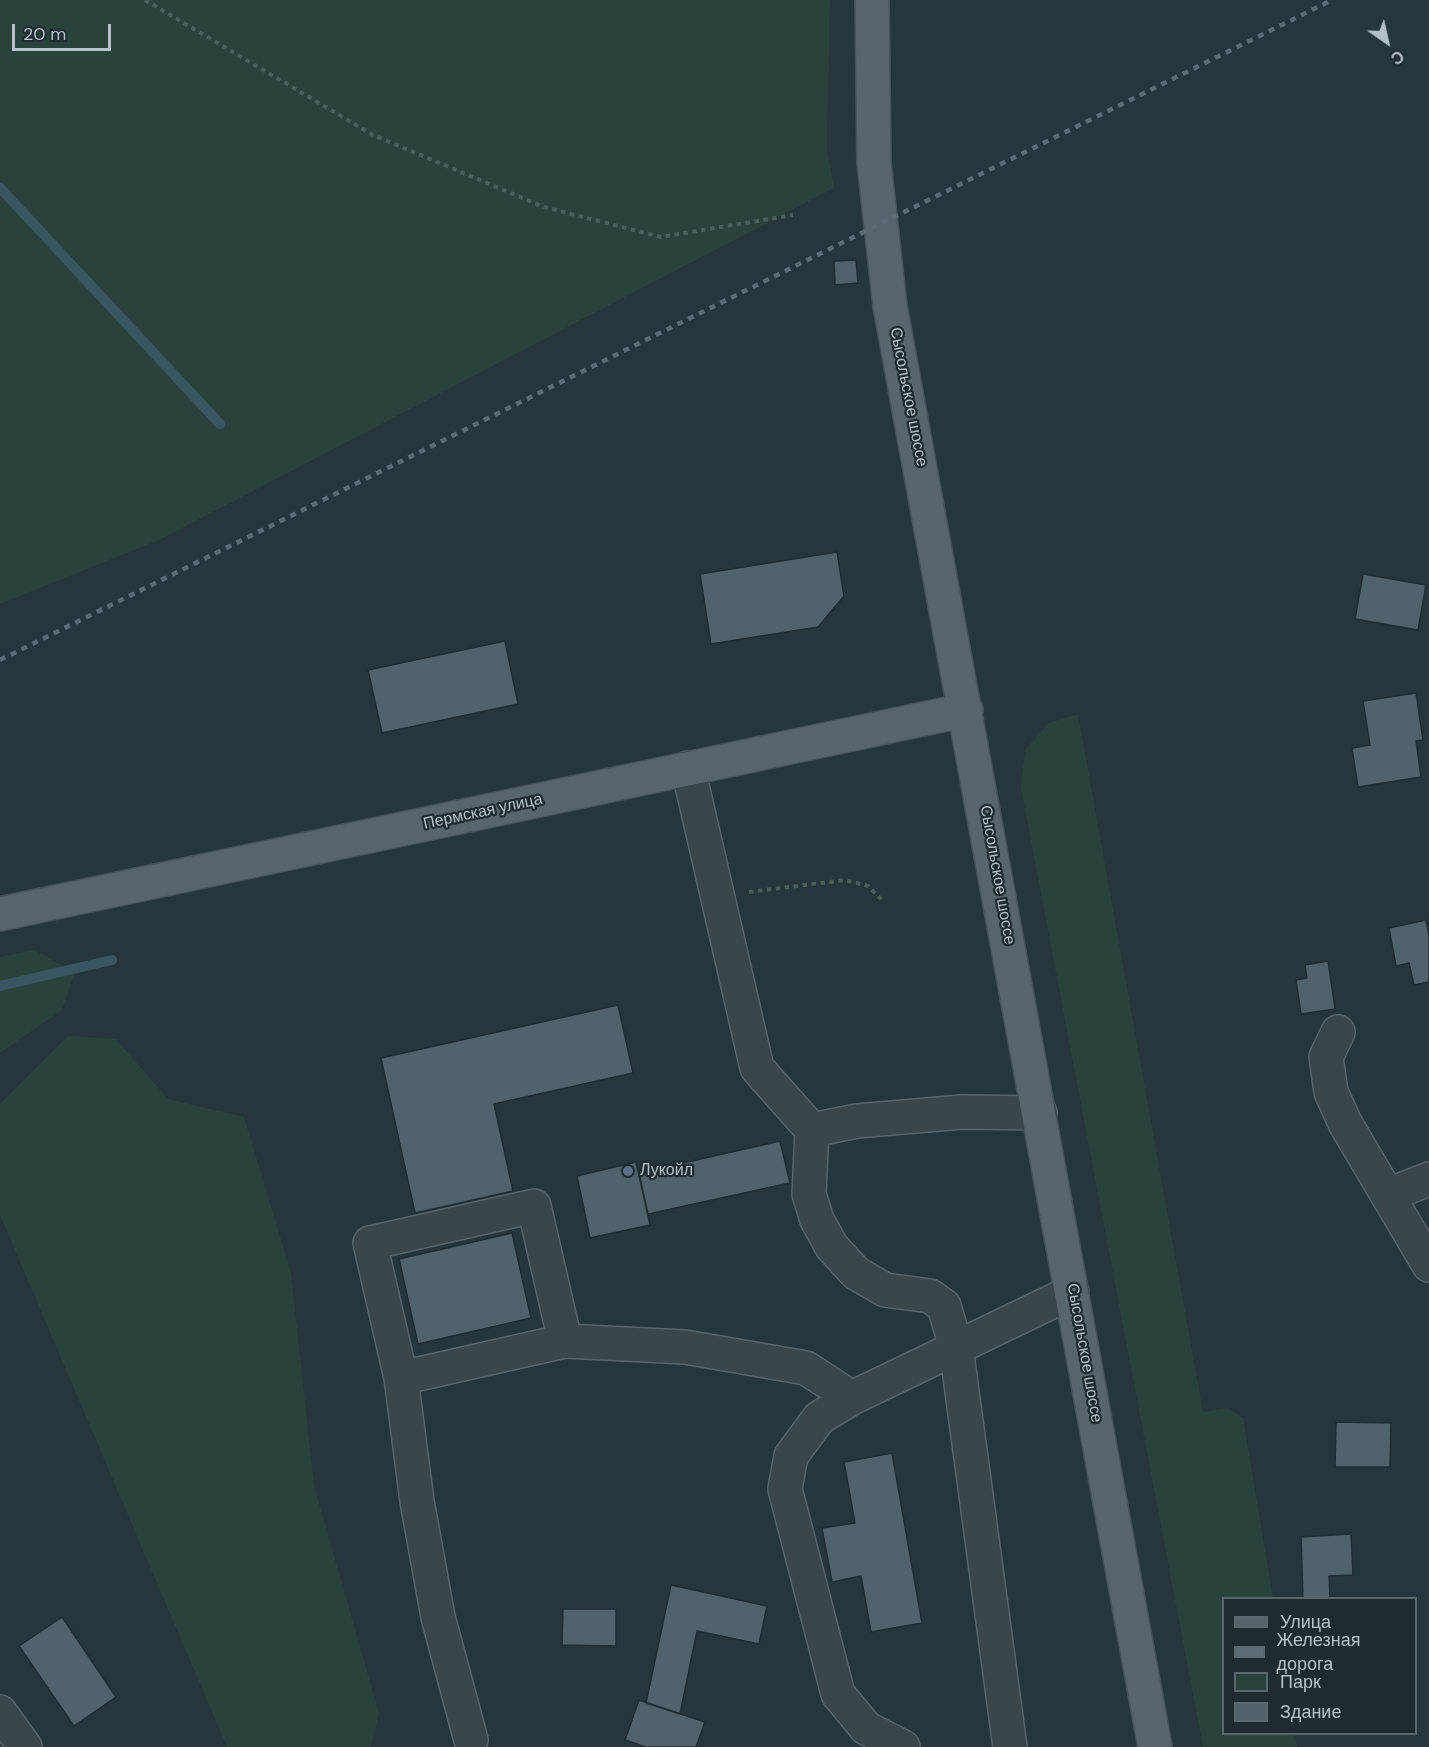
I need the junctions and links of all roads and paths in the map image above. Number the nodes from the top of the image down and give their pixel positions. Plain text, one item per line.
1 (145, 0) edge
2 (872, 0) edge
3 (793, 215) dead end
4 (966, 710) junction
5 (688, 768) junction
6 (717, 896) junction
7 (882, 900) dead end
8 (0, 914) edge
9 (1338, 1032) dead end
10 (1040, 1113) junction
11 (812, 1130) junction
12 (1429, 1179) edge
13 (1388, 1195) junction
14 (1429, 1265) edge
15 (1072, 1292) junction
16 (565, 1341) junction
17 (956, 1347) junction
18 (401, 1378) junction
19 (852, 1398) junction
20 (0, 1712) edge
21 (471, 1740) dead end
22 (25, 1747) edge
23 (903, 1747) edge
24 (1010, 1747) edge
25 (1155, 1747) edge

1 - 3 path
2 - 4 main road, Сысольское шоссе
4 - 5 main road, Пермская улица
4 - 10 main road, Сысольское шоссе
5 - 6 street
5 - 8 main road, Пермская улица
6 - 7 path
6 - 11 street
9 - 13 street
10 - 11 street
10 - 15 main road, Сысольское шоссе
11 - 17 street
12 - 13 street
13 - 14 street
15 - 17 street
15 - 25 main road, Сысольское шоссе
16 - 18 street
16 - 18 street
16 - 19 street
17 - 19 street
17 - 24 street
18 - 21 street
19 - 23 street
20 - 22 street

